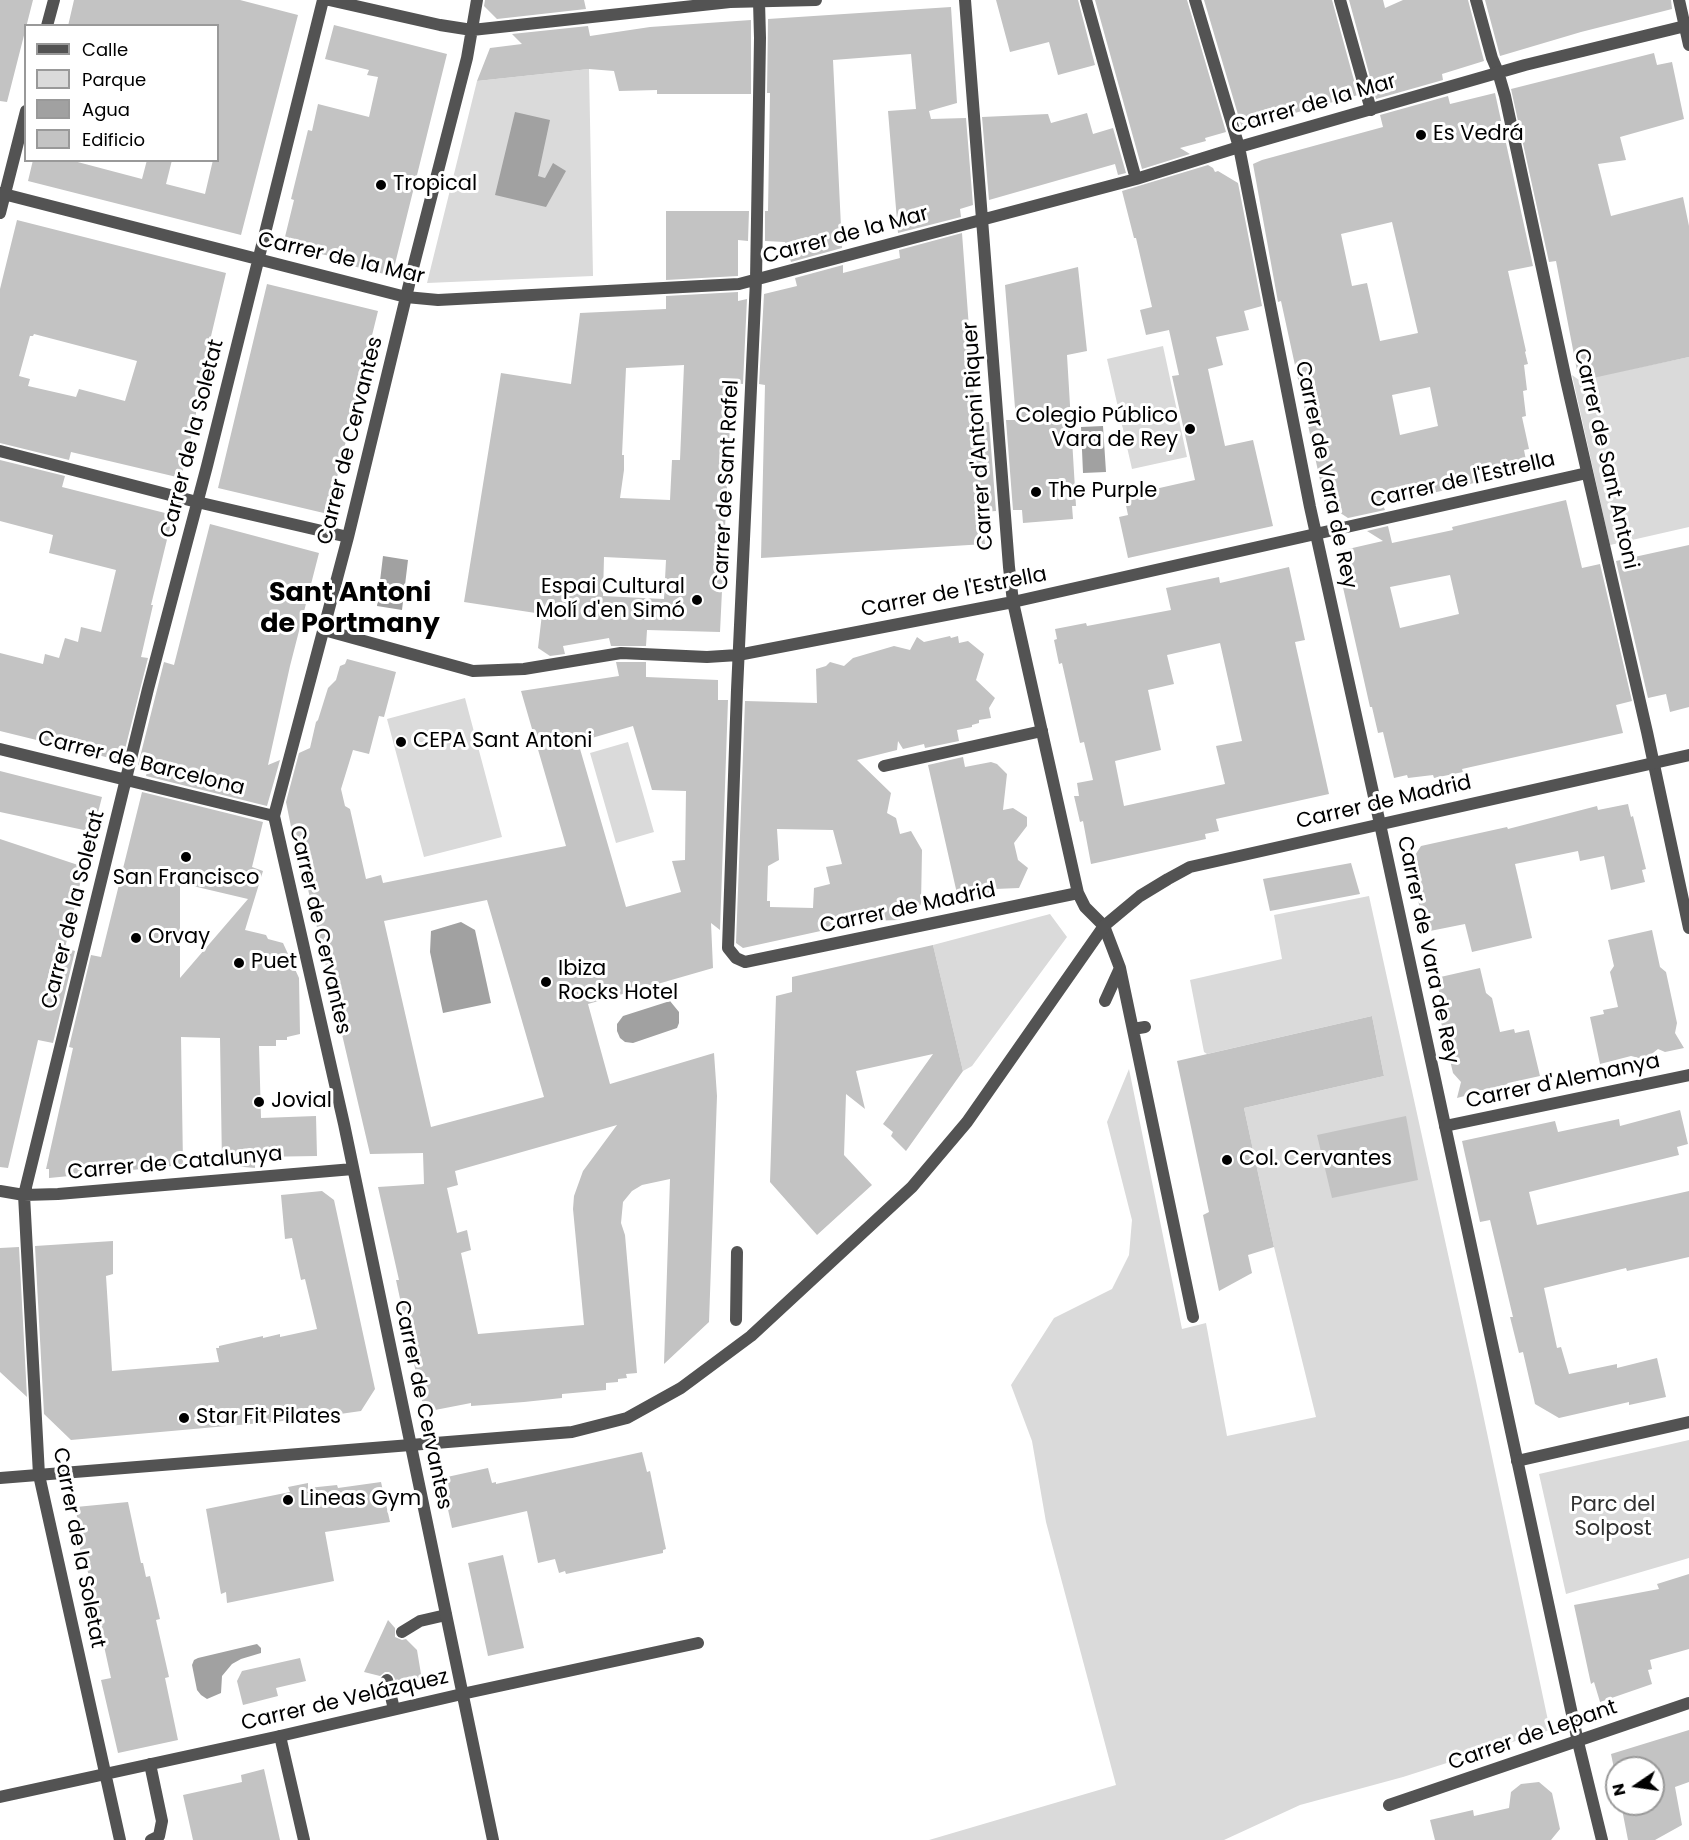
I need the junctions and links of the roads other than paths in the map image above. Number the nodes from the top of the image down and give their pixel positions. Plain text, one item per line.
1 (54, 0) edge
2 (323, 0) edge
3 (329, 0) edge
4 (477, 0) edge
5 (816, 0) edge
6 (966, 0) edge
7 (1086, 0) edge
8 (1195, 0) edge
9 (1340, 0) edge
10 (1476, 0) edge
11 (1679, 0) edge
12 (730, 1) edge
13 (759, 1) edge
14 (48, 24) edge
15 (1687, 25) edge
16 (472, 30) junction
17 (1689, 45) edge
18 (1498, 72) junction
19 (1371, 110) junction
20 (24, 118) edge
21 (1239, 147) junction
22 (1136, 179) junction
23 (2, 194) edge
24 (0, 213) edge
25 (983, 220) junction
26 (259, 260) junction
27 (756, 280) junction
28 (406, 297) junction
29 (0, 451) edge
30 (1587, 473) junction
31 (198, 502) junction
32 (1316, 534) junction
33 (348, 537) junction
34 (1013, 602) junction
35 (324, 630) junction
36 (738, 655) junction
37 (1042, 731) junction
38 (0, 749) edge
39 (1689, 755) edge
40 (1654, 763) junction
41 (884, 766) dead end
42 (126, 781) junction
43 (274, 816) junction
44 (1380, 824) junction
45 (1078, 893) junction
46 (1104, 926) junction
47 (1689, 928) edge
48 (745, 962) joint
49 (1120, 968) junction
50 (1105, 1001) dead end
51 (1689, 1075) edge
52 (1445, 1126) junction
53 (353, 1169) junction
54 (0, 1191) edge
55 (24, 1195) junction
56 (737, 1252) dead end
57 (1193, 1317) dead end
58 (736, 1320) dead end
59 (1689, 1422) edge
60 (410, 1444) junction
61 (1517, 1461) junction
62 (39, 1475) junction
63 (0, 1478) edge
64 (446, 1615) junction
65 (402, 1632) dead end
66 (698, 1643) dead end
67 (387, 1680) dead end
68 (462, 1694) junction
69 (1689, 1703) edge
70 (394, 1709) junction
71 (280, 1736) junction
72 (1578, 1742) junction
73 (150, 1764) junction
74 (106, 1774) junction
75 (0, 1797) edge
76 (1389, 1804) dead end
77 (120, 1840) edge
78 (151, 1840) edge
79 (304, 1840) edge
80 (493, 1840) edge
81 (1602, 1840) edge

1 - 14 street
2 - 26 street, Carrer de la Soletat
3 - 16 street
4 - 16 street, Carrer de Cervantes
5 - 13 street
6 - 25 street, Carrer d'Antoni Riquer
7 - 22 street
8 - 21 street, Carrer de Vara de Rey
9 - 19 street
10 - 18 street, Carrer de Sant Antoni
11 - 15 street
12 - 13 street
12 - 16 street
13 - 27 street, Carrer de Sant Rafel
15 - 17 street
15 - 18 street, Carrer de la Mar
16 - 28 street, Carrer de Cervantes
18 - 19 street, Carrer de la Mar
18 - 30 street, Carrer de Sant Antoni
19 - 21 street, Carrer de la Mar
20 - 23 street
21 - 22 street, Carrer de la Mar
21 - 32 street, Carrer de Vara de Rey
22 - 25 street, Carrer de la Mar
23 - 24 street
23 - 26 street, Carrer de la Mar
25 - 27 street, Carrer de la Mar
25 - 34 street, Carrer d'Antoni Riquer
26 - 28 street, Carrer de la Mar
26 - 31 street, Carrer de la Soletat
27 - 28 street, Carrer de la Mar
27 - 36 street, Carrer de Sant Rafel
28 - 33 street, Carrer de Cervantes
29 - 31 street
30 - 32 street, Carrer de l'Estrella
30 - 40 street, Carrer de Sant Antoni
31 - 33 street
31 - 42 street, Carrer de la Soletat
32 - 34 street, Carrer de l'Estrella
32 - 44 street, Carrer de Vara de Rey
33 - 35 street, Carrer de Cervantes
34 - 36 street, Carrer de l'Estrella
34 - 37 street, Carrer d'Antoni Riquer
35 - 36 street, Carrer de l'Estrella
35 - 43 street, Carrer de Cervantes
36 - 48 street, Carrer de Sant Rafel
37 - 41 street
37 - 45 street, Carrer d'Antoni Riquer
38 - 42 street, Carrer de Barcelona
39 - 40 street, Carrer de Madrid
40 - 44 street, Carrer de Madrid
40 - 47 street, Carrer de Sant Antoni
42 - 43 street, Carrer de Barcelona
42 - 55 street, Carrer de la Soletat
43 - 53 street, Carrer de Cervantes
44 - 46 street, Carrer de Madrid
44 - 52 street, Carrer de Vara de Rey
45 - 46 street, Carrer d'Antoni Riquer
45 - 48 street, Carrer de Madrid
46 - 49 street
46 - 60 street, Carrer de Madrid
49 - 50 street
49 - 57 street
51 - 52 street, Carrer d'Alemanya
52 - 61 street, Carrer de Vara de Rey
53 - 55 street, Carrer de Catalunya
53 - 60 street, Carrer de Cervantes
54 - 55 street, Carrer de Catalunya
55 - 62 street, Carrer de la Soletat
56 - 58 street
59 - 61 street
60 - 62 street, Carrer de Madrid
60 - 64 street, Carrer de Cervantes
61 - 72 street, Carrer de Vara de Rey
62 - 63 street, Carrer de Madrid
62 - 74 street, Carrer de la Soletat
64 - 65 street
64 - 68 street, Carrer de Cervantes
66 - 68 street, Carrer de Velázquez
67 - 70 street
68 - 70 street, Carrer de Velázquez
68 - 80 street, Carrer de Cervantes
69 - 72 street, Carrer de Lepant
70 - 71 street, Carrer de Velázquez
71 - 73 street, Carrer de Velázquez
71 - 79 street
72 - 76 street, Carrer de Lepant
72 - 81 street, Carrer de Vara de Rey
73 - 74 street, Carrer de Velázquez
73 - 78 street
74 - 75 street, Carrer de Velázquez
74 - 77 street, Carrer de la Soletat

